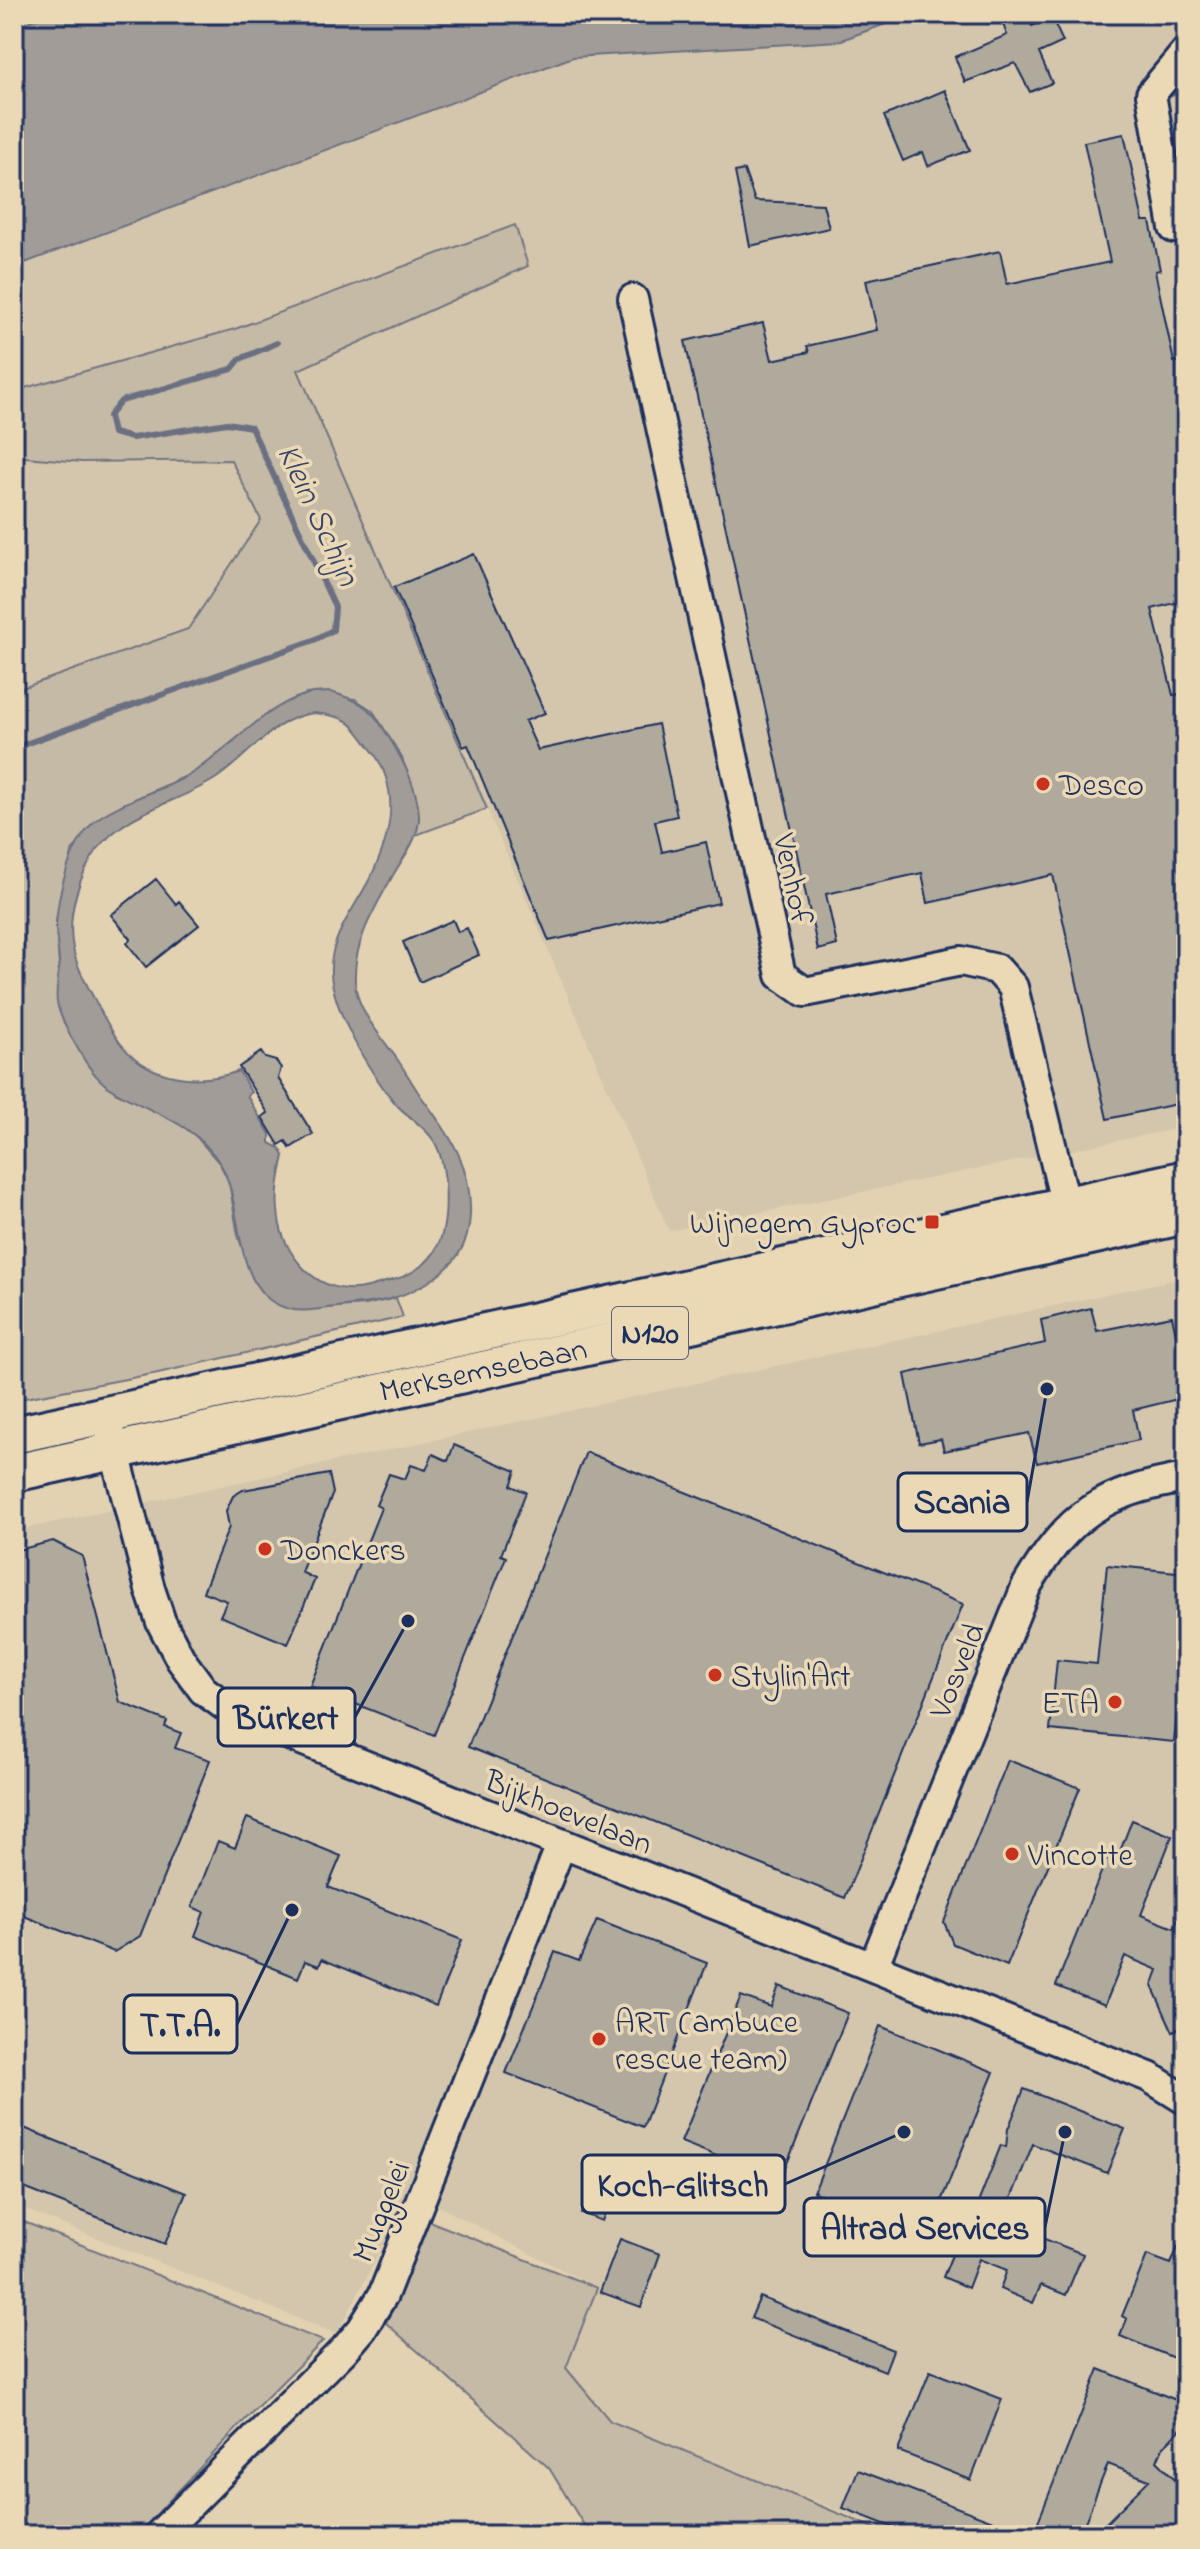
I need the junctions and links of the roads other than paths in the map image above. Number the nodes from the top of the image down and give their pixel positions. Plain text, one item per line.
1 (1186, 52) edge
2 (1174, 228) dead end
3 (633, 299) dead end
4 (1186, 1179) edge
5 (1186, 1215) edge
6 (1070, 1222) junction
7 (106, 1415) junction
8 (14, 1435) edge
9 (114, 1450) junction
10 (14, 1473) edge
11 (1186, 1478) edge
12 (561, 1845) junction
13 (873, 1967) junction
14 (1186, 2100) edge
15 (159, 2535) edge

1 - 2 street
3 - 6 street, Venhof
4 - 6 main road, Merksemsebaan / N120
5 - 6 main road, Merksemsebaan / N120
6 - 7 main road, Merksemsebaan / N120
6 - 9 main road, Merksemsebaan / N120
7 - 8 main road, Merksemsebaan / N120
7 - 9 street, Bijkhoevelaan
9 - 10 main road, Merksemsebaan / N120
9 - 12 street, Bijkhoevelaan
11 - 13 street, Vosveld
12 - 13 street, Bijkhoevelaan
12 - 15 street, Muggelei
13 - 14 street, Bijkhoevelaan

